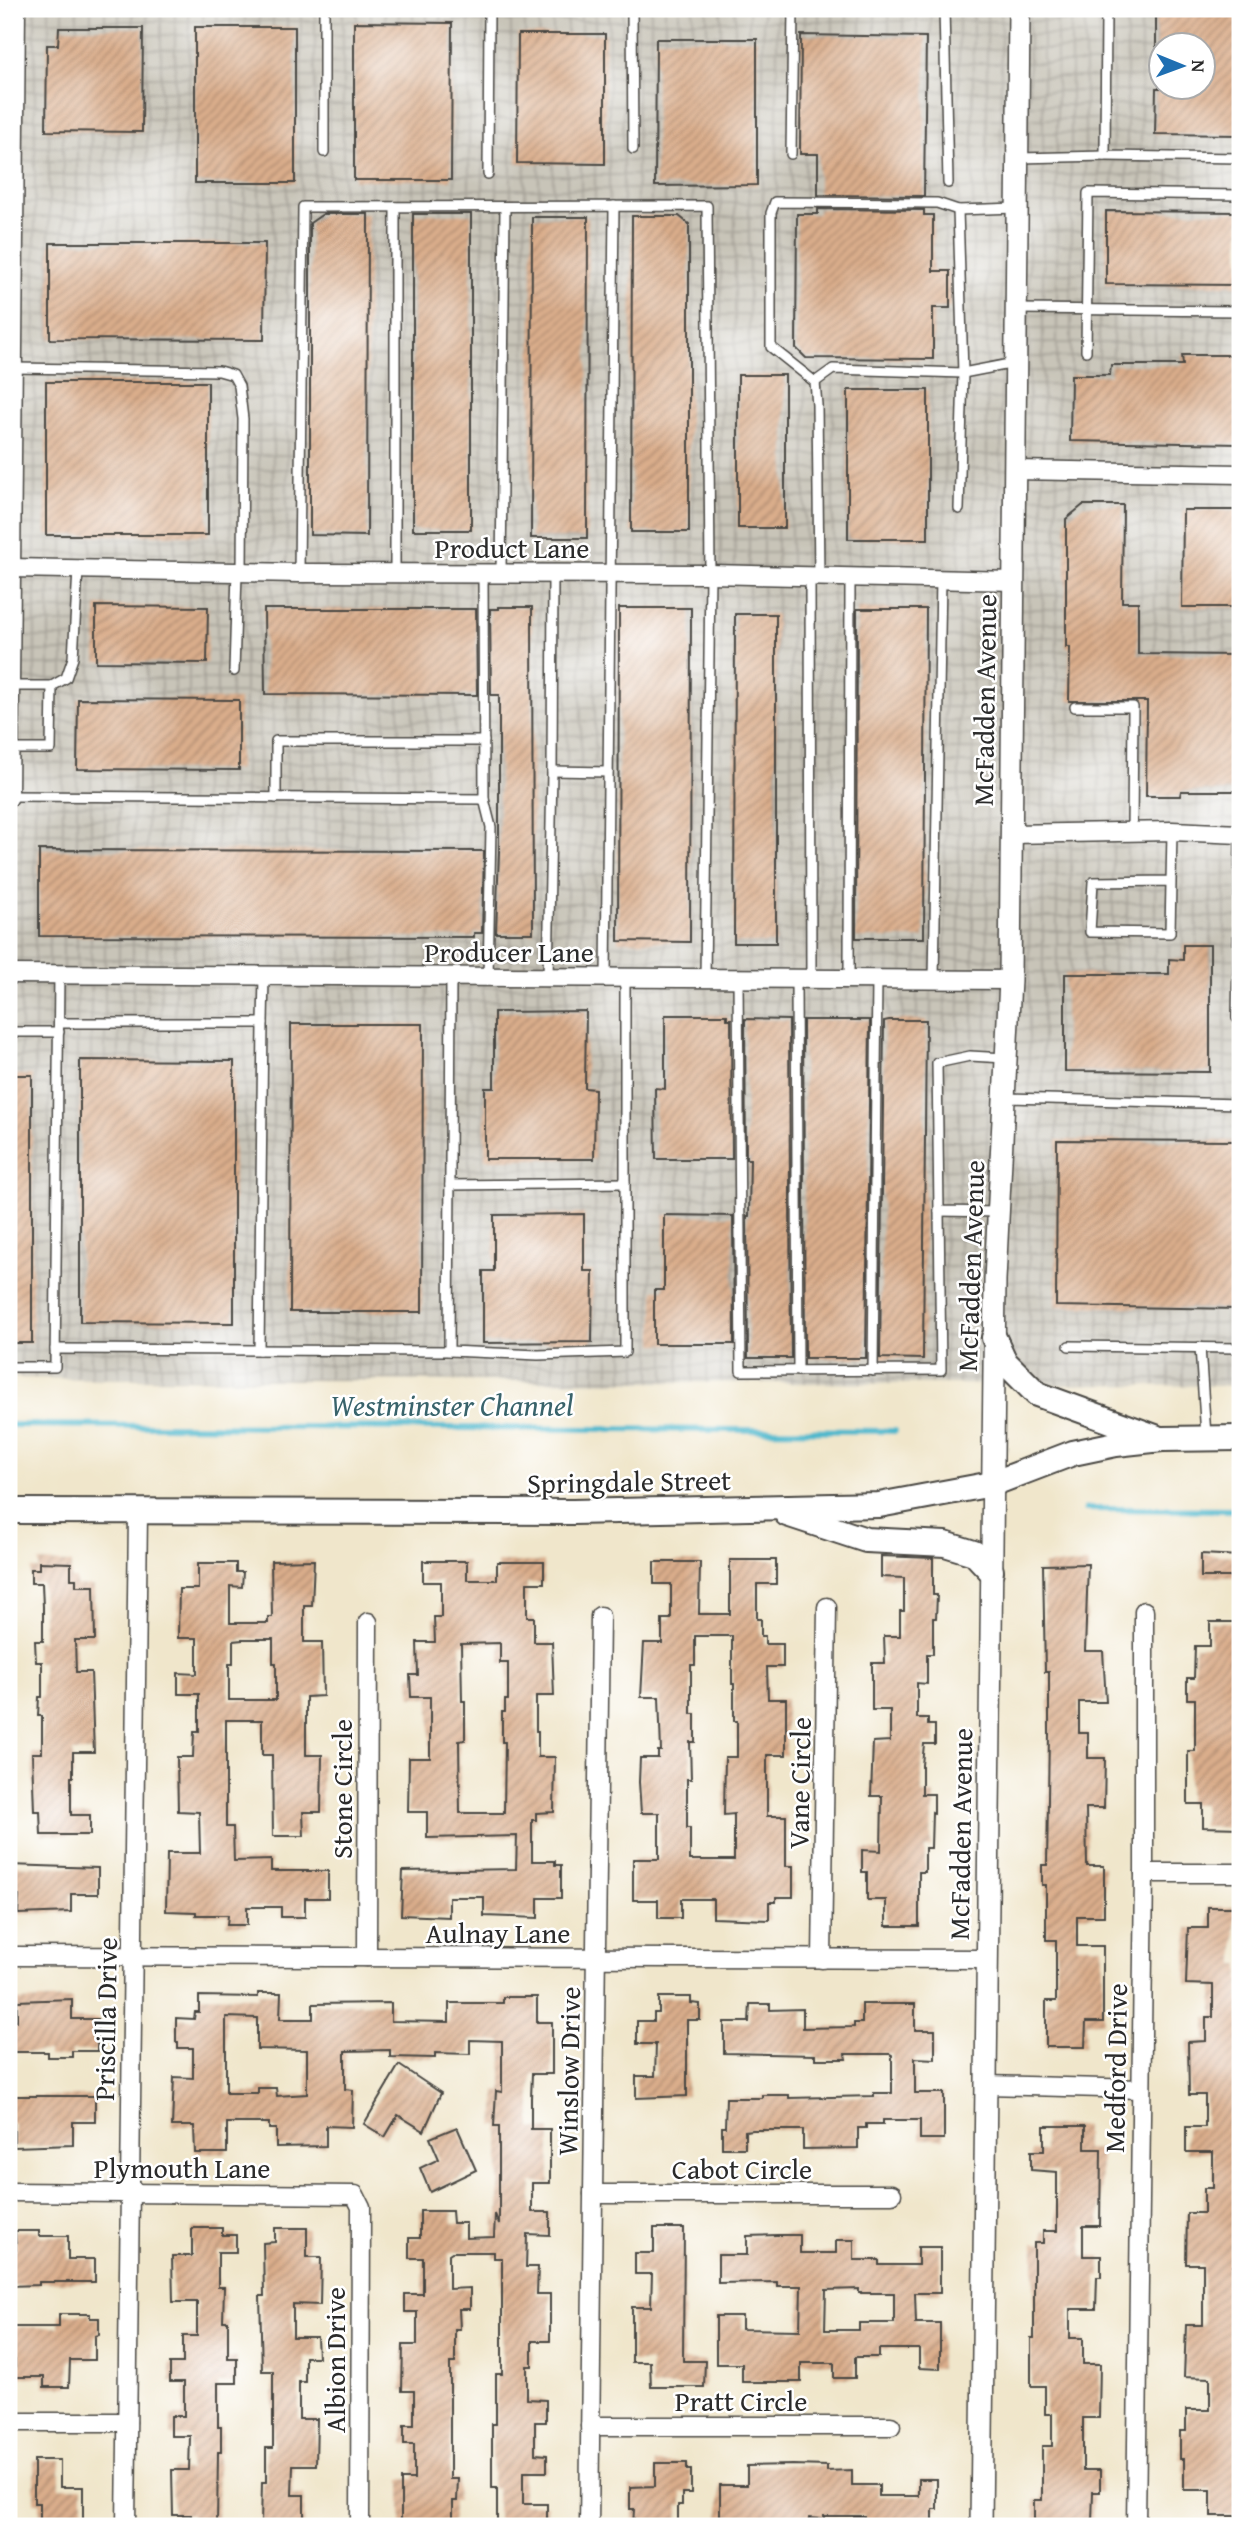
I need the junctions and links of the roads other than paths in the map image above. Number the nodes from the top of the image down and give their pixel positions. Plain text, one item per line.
1 (16, 9) edge
2 (324, 9) edge
3 (489, 9) edge
4 (632, 9) edge
5 (793, 9) edge
6 (944, 9) edge
7 (1019, 9) edge
8 (1105, 9) edge
9 (12, 41) edge
10 (633, 149) dead end
11 (324, 152) dead end
12 (791, 154) dead end
13 (1105, 156) junction
14 (1016, 158) junction
15 (1240, 158) edge
16 (488, 174) dead end
17 (948, 183) dead end
18 (1240, 195) edge
19 (505, 206) junction
20 (614, 206) junction
21 (395, 207) junction
22 (1016, 208) junction
23 (958, 210) junction
24 (1015, 309) junction
25 (1086, 310) junction
26 (1240, 311) edge
27 (1086, 351) dead end
28 (1015, 363) junction
29 (13, 368) junction
30 (963, 373) junction
31 (815, 382) junction
32 (1015, 470) junction
33 (1240, 474) edge
34 (10, 502) edge
35 (959, 509) dead end
36 (10, 568) junction
37 (78, 570) junction
38 (239, 573) junction
39 (299, 573) junction
40 (395, 573) junction
41 (553, 573) junction
42 (492, 574) junction
43 (610, 574) junction
44 (710, 574) junction
45 (814, 576) junction
46 (850, 577) junction
47 (941, 579) junction
48 (1014, 581) junction
49 (9, 611) edge
50 (234, 671) dead end
51 (9, 686) edge
52 (52, 686) junction
53 (1074, 707) dead end
54 (484, 741) junction
55 (9, 749) edge
56 (552, 771) junction
57 (608, 772) junction
58 (9, 797) edge
59 (276, 798) junction
60 (484, 799) junction
61 (1172, 831) junction
62 (1132, 832) junction
63 (1011, 834) junction
64 (1240, 834) edge
65 (1240, 844) edge
66 (1171, 881) junction
67 (1240, 886) edge
68 (9, 974) edge
69 (60, 974) junction
70 (264, 976) junction
71 (451, 977) junction
72 (488, 977) junction
73 (548, 977) junction
74 (606, 978) junction
75 (625, 978) junction
76 (705, 978) junction
77 (738, 978) junction
78 (803, 979) junction
79 (849, 979) junction
80 (877, 979) junction
81 (934, 979) junction
82 (1010, 980) junction
83 (1240, 1022) edge
84 (263, 1023) junction
85 (59, 1028) junction
86 (9, 1032) edge
87 (1007, 1058) junction
88 (1004, 1098) junction
89 (1240, 1104) edge
90 (625, 1183) junction
91 (450, 1185) junction
92 (939, 1211) junction
93 (999, 1212) junction
94 (994, 1338) junction
95 (1069, 1346) dead end
96 (1200, 1347) junction
97 (1240, 1348) edge
98 (55, 1349) junction
99 (259, 1350) junction
100 (449, 1351) junction
101 (9, 1367) edge
102 (798, 1371) junction
103 (873, 1371) junction
104 (1240, 1438) edge
105 (1162, 1439) junction
106 (1206, 1439) junction
107 (992, 1484) junction
108 (770, 1509) junction
109 (9, 1511) edge
110 (138, 1513) junction
111 (991, 1571) junction
112 (828, 1607) dead end
113 (1144, 1611) dead end
114 (600, 1616) dead end
115 (368, 1622) dead end
116 (1144, 1873) junction
117 (1240, 1873) edge
118 (9, 1956) edge
119 (132, 1957) junction
120 (367, 1957) junction
121 (596, 1958) junction
122 (822, 1959) junction
123 (986, 1959) junction
124 (985, 2085) junction
125 (1141, 2089) junction
126 (9, 2192) edge
127 (129, 2193) junction
128 (593, 2194) junction
129 (892, 2194) dead end
130 (355, 2195) joint
131 (9, 2422) edge
132 (127, 2422) junction
133 (590, 2426) junction
134 (891, 2426) dead end
135 (126, 2526) edge
136 (360, 2526) edge
137 (589, 2526) edge
138 (981, 2526) edge
139 (1136, 2526) edge

1 - 9 street
2 - 11 lane
3 - 16 lane
4 - 10 lane
5 - 12 lane
6 - 17 lane
7 - 14 street, McFadden Avenue
8 - 13 lane
9 - 29 street
13 - 14 lane
13 - 15 lane
14 - 22 street, McFadden Avenue
18 - 25 lane
19 - 20 lane
19 - 21 lane
19 - 42 lane
20 - 43 lane
20 - 44 lane
21 - 39 lane
21 - 40 lane
22 - 23 lane
22 - 24 street, McFadden Avenue
23 - 30 lane
23 - 31 lane
24 - 25 lane
24 - 28 street, McFadden Avenue
25 - 26 lane
25 - 27 lane
28 - 30 lane
28 - 32 street, McFadden Avenue
29 - 34 street
29 - 38 lane
30 - 31 lane
30 - 35 lane
31 - 45 lane
32 - 33 street
32 - 48 street, McFadden Avenue
34 - 36 street
36 - 37 street, Product Lane
36 - 49 street
37 - 38 street, Product Lane
37 - 52 lane
38 - 39 street, Product Lane
38 - 50 lane
39 - 40 street, Product Lane
40 - 42 street, Product Lane
41 - 42 street, Product Lane
41 - 43 street, Product Lane
41 - 56 lane
42 - 54 lane
43 - 44 street, Product Lane
43 - 57 lane
44 - 45 street, Product Lane
44 - 76 lane
45 - 46 street, Product Lane
45 - 78 lane
46 - 47 street, Product Lane
46 - 79 lane
47 - 48 street, Product Lane
47 - 81 lane
48 - 63 street, McFadden Avenue
49 - 51 street
51 - 52 lane
51 - 55 street
52 - 55 lane
53 - 62 lane
54 - 59 lane
54 - 60 lane
55 - 58 street
56 - 57 lane
56 - 73 lane
57 - 74 lane
58 - 59 lane
59 - 60 lane
60 - 72 lane
61 - 62 street
61 - 64 street
61 - 66 lane
62 - 63 street
63 - 82 street, McFadden Avenue
65 - 67 lane
66 - 66 lane
67 - 83 lane
68 - 69 street, Producer Lane
69 - 70 street, Producer Lane
69 - 85 lane
70 - 71 street, Producer Lane
70 - 84 lane
71 - 72 street, Producer Lane
71 - 91 lane
72 - 73 street, Producer Lane
73 - 74 street, Producer Lane
74 - 75 street, Producer Lane
75 - 76 street, Producer Lane
75 - 90 lane
76 - 77 street, Producer Lane
77 - 78 street, Producer Lane
77 - 102 lane
78 - 79 street, Producer Lane
78 - 102 lane
79 - 80 street, Producer Lane
80 - 81 street, Producer Lane
80 - 103 lane
81 - 82 street, Producer Lane
82 - 87 street, McFadden Avenue
84 - 85 lane
84 - 99 lane
85 - 86 lane
85 - 98 lane
87 - 88 street, McFadden Avenue
87 - 92 lane
88 - 89 lane
88 - 93 street, McFadden Avenue
90 - 91 lane
90 - 100 lane
91 - 100 lane
92 - 93 lane
92 - 103 lane
93 - 94 street, McFadden Avenue
94 - 105 main road
94 - 107 street, McFadden Avenue
95 - 96 lane
96 - 97 lane
96 - 106 lane
98 - 99 lane
98 - 101 lane
99 - 100 lane
102 - 103 lane
104 - 106 main road, Springdale Street
105 - 106 main road, Springdale Street
105 - 107 main road, Springdale Street
107 - 108 main road, Springdale Street
107 - 111 street, McFadden Avenue
108 - 110 main road, Springdale Street
108 - 111 main road
109 - 110 main road, Springdale Street
110 - 119 street, Priscilla Drive
111 - 123 street, McFadden Avenue
112 - 122 street, Vane Circle
113 - 116 street, Medford Drive
114 - 121 street, Winslow Drive
115 - 120 street, Stone Circle
116 - 117 street
116 - 125 street, Medford Drive
118 - 119 street, Aulnay Lane
119 - 120 street, Aulnay Lane
119 - 127 street, Priscilla Drive
120 - 121 street, Aulnay Lane
121 - 122 street, Aulnay Lane
121 - 128 street, Winslow Drive
122 - 123 street, Aulnay Lane
123 - 124 street, McFadden Avenue
124 - 125 street
124 - 138 street, McFadden Avenue
125 - 139 street, Medford Drive
126 - 127 street, Plymouth Lane
127 - 130 street, Plymouth Lane
127 - 132 street, Priscilla Drive
128 - 129 street, Cabot Circle
128 - 133 street, Winslow Drive
130 - 136 street, Albion Drive
131 - 132 street
132 - 135 street, Priscilla Drive
133 - 134 street, Pratt Circle
133 - 137 street, Winslow Drive

